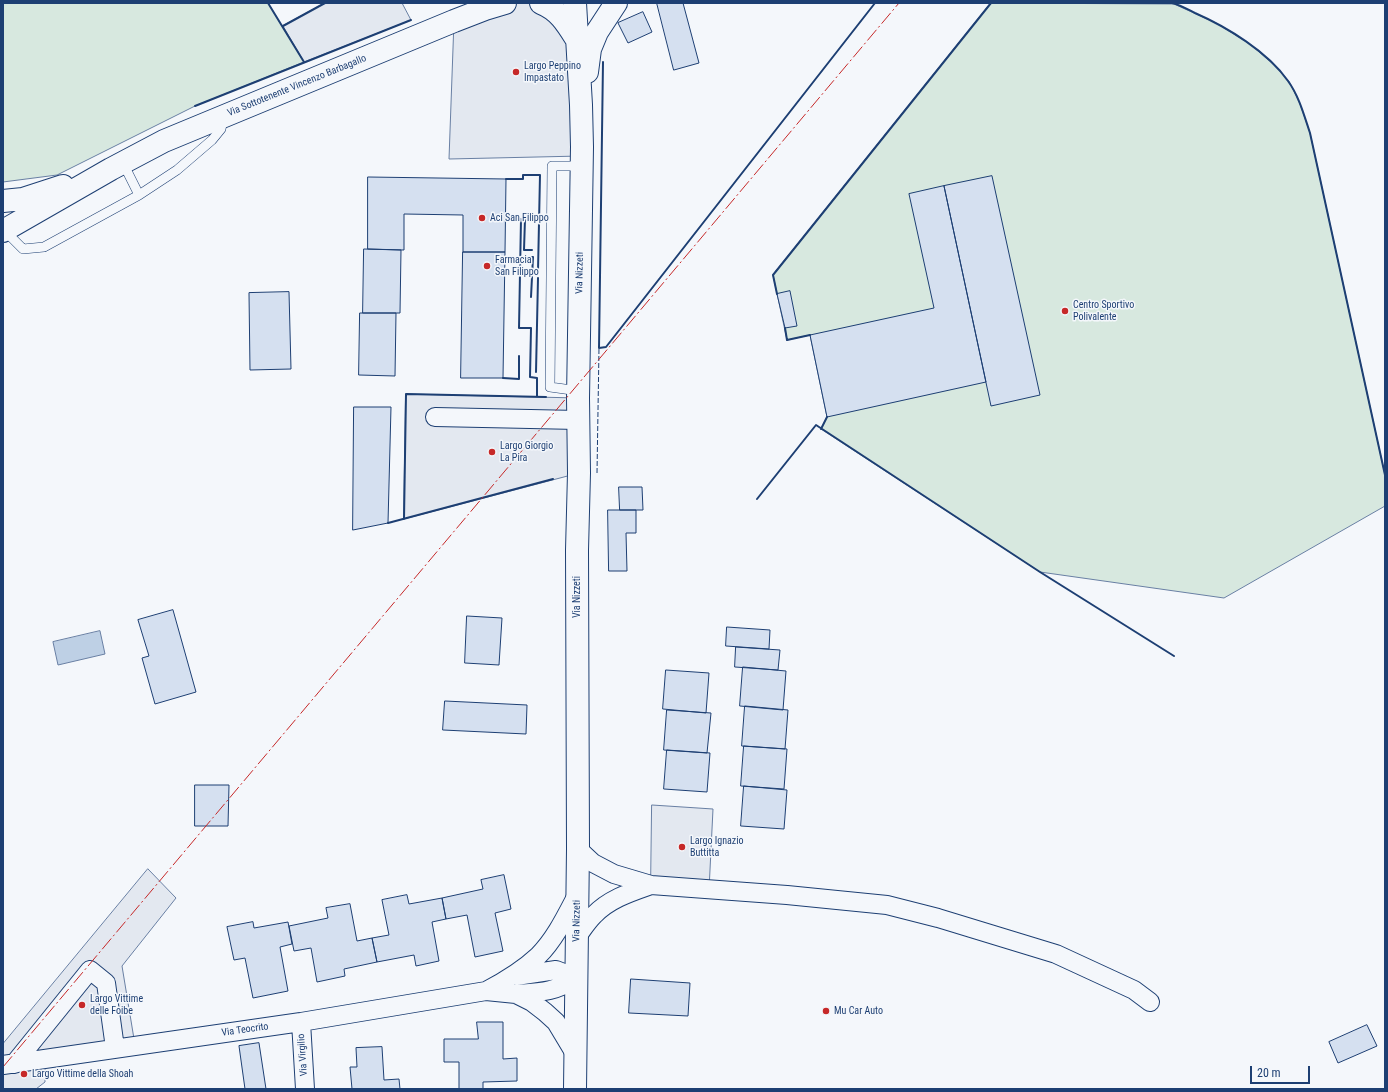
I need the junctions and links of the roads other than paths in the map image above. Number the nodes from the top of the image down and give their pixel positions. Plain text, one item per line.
1 (541, 3) edge
2 (574, 3) edge
3 (616, 3) edge
4 (495, 5) edge
5 (577, 40) junction
6 (581, 105) junction
7 (224, 116) junction
8 (117, 166) junction
9 (581, 166) junction
10 (138, 195) junction
11 (3, 201) edge
12 (4, 231) edge
13 (579, 391) junction
14 (435, 417) dead end
15 (578, 420) junction
16 (578, 849) junction
17 (652, 885) junction
18 (577, 895) junction
19 (576, 938) junction
20 (577, 978) junction
21 (514, 985) junction
22 (1150, 1002) dead end
23 (301, 1022) junction
24 (116, 1048) junction
25 (577, 1057) junction
26 (8, 1064) edge
27 (305, 1089) edge
28 (575, 1089) edge

1 - 5 street
2 - 5 street
3 - 6 street
4 - 7 street, Via Sottotenente Vincenzo Barbagallo
5 - 6 street
6 - 9 street, Via Nizzeti
7 - 8 street, Via Sottotenente Vincenzo Barbagallo
7 - 10 lane
8 - 10 lane
8 - 11 street
8 - 12 street
9 - 13 street, Via Nizzeti
9 - 13 lane
10 - 12 lane
13 - 15 street, Via Nizzeti
14 - 15 street
15 - 16 street, Via Nizzeti
16 - 17 street
16 - 18 street, Via Nizzeti
17 - 19 street
17 - 22 street
18 - 19 street, Via Nizzeti
18 - 21 street, Via Teocrito
19 - 20 street, Via Nizzeti
20 - 21 street
20 - 25 street, Via Nizzeti
21 - 23 street, Via Teocrito
21 - 25 street
23 - 24 street, Via Teocrito
23 - 27 street, Via Virgilio
24 - 26 street, Via Teocrito
24 - 26 street
25 - 28 street, Via Nizzeti

